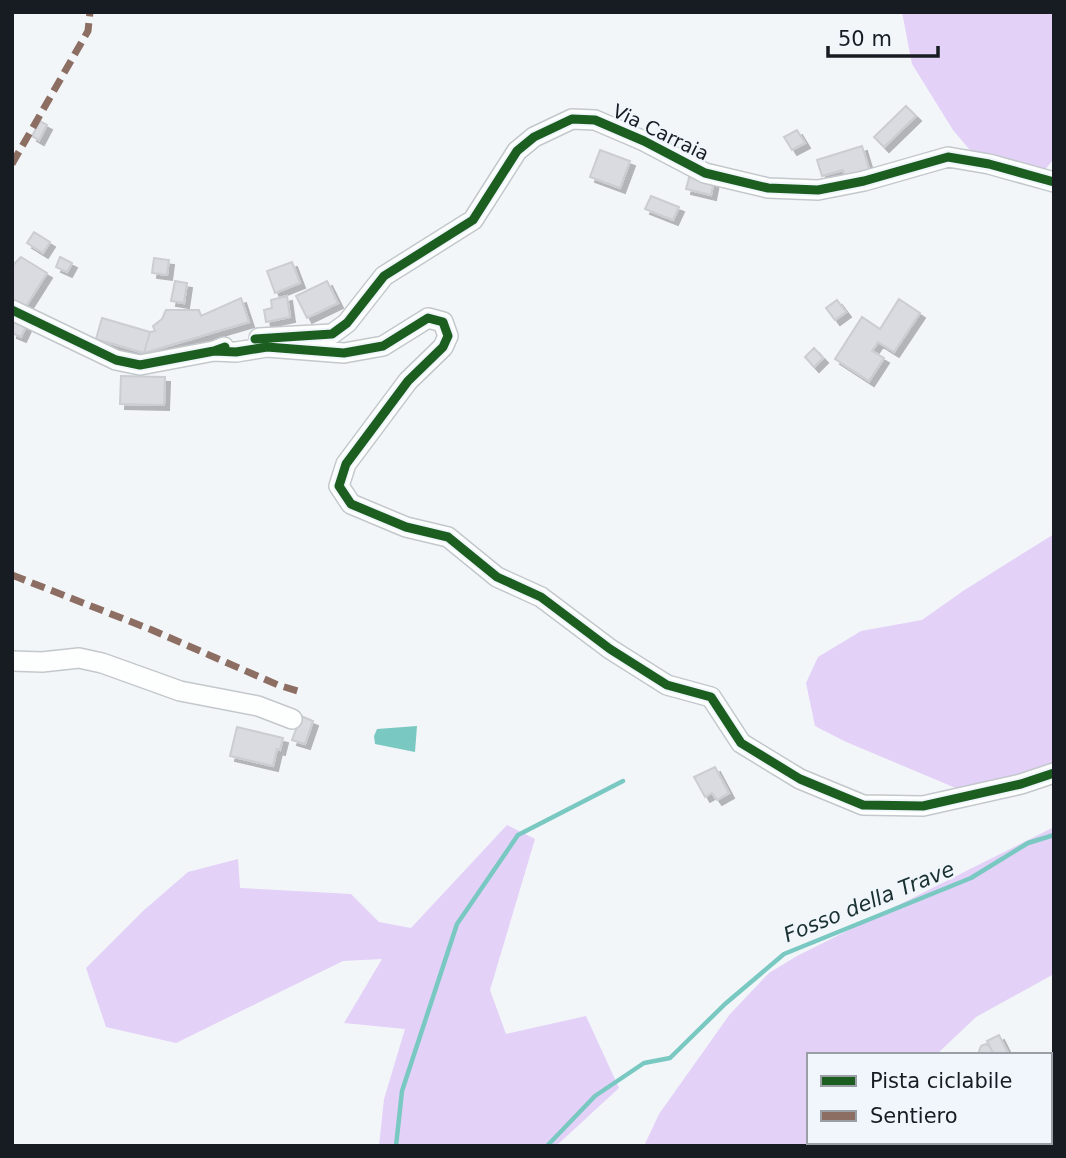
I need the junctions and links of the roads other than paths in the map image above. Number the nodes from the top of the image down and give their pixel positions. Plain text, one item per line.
1 (1054, 182) edge
2 (12, 310) edge
3 (214, 351) junction
4 (12, 660) edge
5 (292, 719) dead end
6 (1054, 773) edge

1 - 3 street, Via Carraia
2 - 3 street, Via Carraia
3 - 6 street
4 - 5 street

